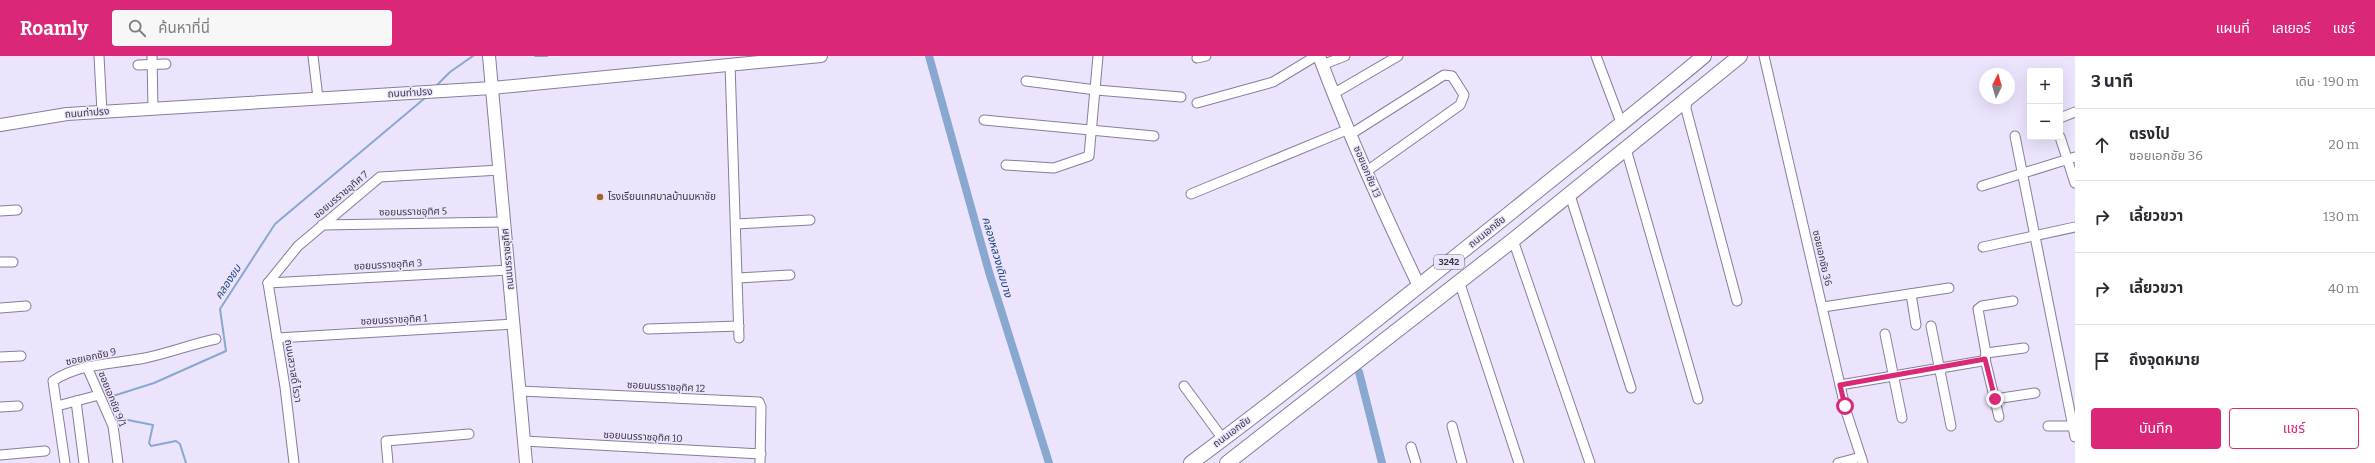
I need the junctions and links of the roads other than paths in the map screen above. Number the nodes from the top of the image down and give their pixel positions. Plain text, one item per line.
1 (99, 56) edge
2 (313, 56) edge
3 (489, 56) edge
4 (821, 56) edge
5 (1098, 56) edge
6 (1345, 56) edge
7 (1398, 56) edge
8 (1596, 56) edge
9 (1704, 56) edge
10 (1740, 56) edge
11 (1764, 56) edge
12 (1319, 59) edge
13 (152, 60) edge
14 (166, 64) dead end
15 (730, 64) junction
16 (138, 65) dead end
17 (1026, 81) dead end
18 (492, 88) junction
19 (1096, 90) junction
20 (1333, 94) junction
21 (1181, 97) dead end
22 (318, 98) junction
23 (1686, 99) junction
24 (1197, 104) dead end
25 (154, 109) junction
26 (102, 112) junction
27 (2075, 112) edge
28 (2063, 117) edge
29 (984, 120) dead end
30 (0, 125) edge
31 (1622, 125) junction
32 (1092, 130) junction
33 (1350, 132) junction
34 (1154, 136) dead end
35 (2014, 136) dead end
36 (2062, 140) edge
37 (1626, 149) junction
38 (2071, 158) edge
39 (1006, 165) dead end
40 (500, 170) junction
41 (1367, 171) junction
42 (2022, 174) junction
43 (2075, 183) edge
44 (1982, 186) dead end
45 (1570, 192) junction
46 (1191, 194) dead end
47 (17, 210) dead end
48 (0, 211) edge
49 (810, 220) dead end
50 (504, 222) junction
51 (736, 224) junction
52 (322, 225) junction
53 (2075, 227) edge
54 (2035, 236) junction
55 (1513, 240) junction
56 (1983, 247) dead end
57 (0, 262) edge
58 (13, 262) dead end
59 (509, 270) junction
60 (790, 275) dead end
61 (738, 278) junction
62 (1459, 281) junction
63 (268, 283) junction
64 (1420, 286) junction
65 (1948, 288) dead end
66 (1911, 294) junction
67 (1737, 301) dead end
68 (2013, 301) dead end
69 (26, 306) dead end
70 (1822, 307) junction
71 (0, 308) edge
72 (514, 324) junction
73 (1916, 325) dead end
74 (739, 326) junction
75 (1931, 326) dead end
76 (648, 329) dead end
77 (1885, 334) dead end
78 (277, 338) junction
79 (739, 338) dead end
80 (216, 339) dead end
81 (2024, 348) dead end
82 (20, 356) dead end
83 (1986, 356) junction
84 (0, 357) edge
85 (87, 367) junction
86 (1939, 368) junction
87 (1894, 376) junction
88 (1840, 385) junction
89 (1184, 386) dead end
90 (1631, 388) dead end
91 (520, 390) junction
92 (2035, 393) dead end
93 (99, 394) junction
94 (1698, 399) dead end
95 (1995, 399) junction
96 (76, 401) junction
97 (18, 406) dead end
98 (57, 406) junction
99 (0, 407) edge
100 (1999, 417) dead end
101 (1902, 418) dead end
102 (1452, 426) dead end
103 (1951, 426) dead end
104 (2048, 426) dead end
105 (2074, 426) edge
106 (469, 434) dead end
107 (2075, 437) edge
108 (1223, 439) junction
109 (524, 441) junction
110 (1411, 447) dead end
111 (44, 451) dead end
112 (0, 455) edge
113 (761, 459) edge
114 (1862, 460) edge
115 (65, 463) edge
116 (84, 463) edge
117 (118, 463) edge
118 (294, 463) edge
119 (388, 463) edge
120 (526, 463) edge
121 (1191, 463) edge
122 (1227, 463) edge
123 (1416, 463) edge
124 (1462, 463) edge
125 (1519, 463) edge
126 (1590, 463) edge
127 (1838, 463) edge

1 - 26 street
2 - 22 street
3 - 18 street, ถนนนรราชอุทิศ
4 - 15 street, ถนนท่าปรง
5 - 19 street
6 - 12 street
7 - 20 street
8 - 31 street
9 - 31 main road, ถนนเอกชัย / 3242
10 - 23 main road, 3242
11 - 70 street, ซอยเอกชัย 36
12 - 20 street, ซอยเอกชัย 13
12 - 24 street
13 - 14 street
13 - 16 street
13 - 25 street
15 - 18 street, ถนนท่าปรง
15 - 51 street
17 - 19 street
18 - 22 street, ถนนท่าปรง
18 - 40 street, ถนนนรราชอุทิศ
19 - 21 street
19 - 32 street
20 - 33 street, ซอยเอกชัย 13
22 - 25 street, ถนนท่าปรง
23 - 37 main road, 3242
23 - 67 street
25 - 26 street, ถนนท่าปรง
26 - 30 street, ถนนท่าปรง
27 - 28 street
29 - 32 street
31 - 64 main road, ถนนเอกชัย / 3242
32 - 34 street
32 - 39 street
33 - 41 street, ซอยเอกชัย 13
33 - 41 street
33 - 46 street
35 - 42 street
36 - 38 street
37 - 45 main road, 3242
37 - 94 street
38 - 42 street
38 - 43 street
40 - 50 street, ถนนนรราชอุทิศ
40 - 52 street, ซอยนรราชอุทิศ 7
41 - 64 street, ซอยเอกชัย 13
42 - 44 street
42 - 54 street
45 - 55 main road, 3242
45 - 90 street
47 - 48 street
49 - 51 street
50 - 52 street, ซอยนรราชอุทิศ 5
50 - 59 street, ถนนนรราชอุทิศ
51 - 61 street
52 - 63 street, ซอยนรราชอุทิศ 7
53 - 54 street
54 - 56 street
54 - 105 street
55 - 62 main road, 3242
55 - 126 street
57 - 58 street
59 - 63 street, ซอยนรราชอุทิศ 3
59 - 72 street, ถนนนรราชอุทิศ
60 - 61 street
61 - 74 street
62 - 122 main road, 3242
62 - 125 street
63 - 78 street, ถนนสวาสดิ์ ไรวา
64 - 108 main road, ถนนเอกชัย / 3242
65 - 66 street
66 - 70 street
66 - 73 street
68 - 83 street
69 - 71 street
70 - 88 street, ซอยเอกชัย 36
72 - 78 street, ซอยนรราชอุทิศ 1
72 - 91 street, ถนนนรราชอุทิศ
74 - 76 street
74 - 79 street
75 - 86 street
77 - 87 street
78 - 118 street, ถนนสวาสดิ์ ไรวา
80 - 85 street, ซอยเอกชัย 9
81 - 83 street
82 - 84 street
83 - 86 street
83 - 95 street
85 - 93 street, ซอยเอกชัย 9/1
85 - 98 street, ซอยเอกชัย 9
86 - 87 street
86 - 103 street
87 - 88 street
87 - 101 street
88 - 114 street, ซอยเอกชัย 36
89 - 108 street
91 - 109 street, ถนนนรราชอุทิศ
91 - 113 street, ซอยนนรราชอุทิศ 12
92 - 95 street
93 - 96 street
93 - 117 street, ซอยเอกชัย 9/1
95 - 100 street
96 - 98 street
96 - 116 street
97 - 99 street
98 - 115 street, ซอยเอกชัย 9
102 - 124 street
104 - 105 street
105 - 107 street
106 - 119 street
108 - 121 main road, ถนนเอกชัย / 3242
109 - 113 street, ซอยนนรราชอุทิศ 10
109 - 120 street, ถนนนรราชอุทิศ
110 - 123 street
111 - 112 street
114 - 127 street

